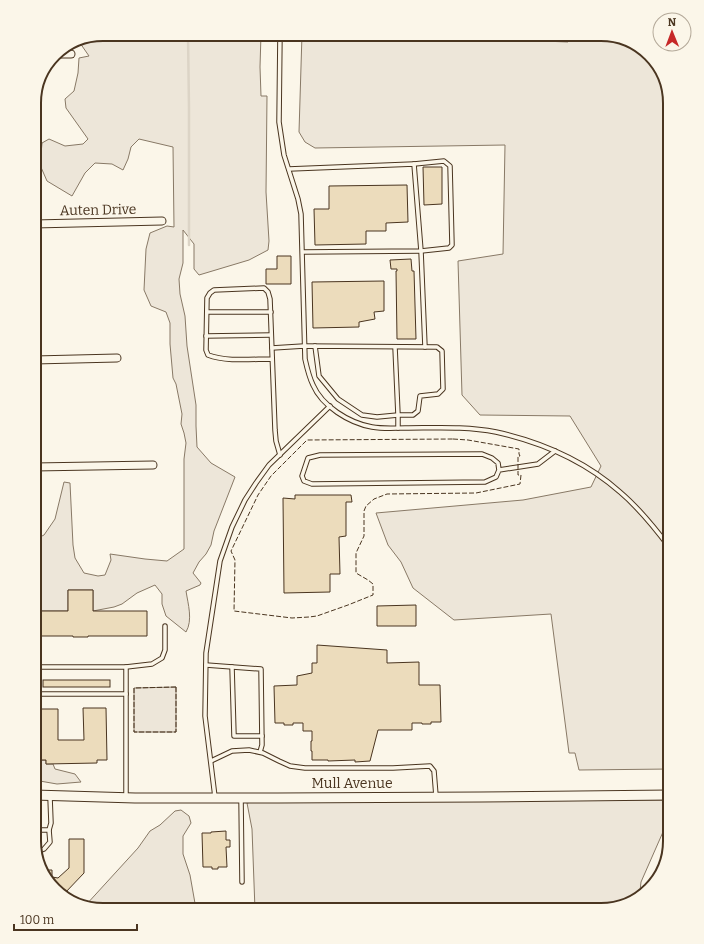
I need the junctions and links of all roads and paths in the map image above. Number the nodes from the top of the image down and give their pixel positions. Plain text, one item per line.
1 (280, 41) edge
2 (65, 54) edge
3 (71, 54) dead end
4 (414, 164) junction
5 (289, 169) junction
6 (162, 221) dead end
7 (41, 224) edge
8 (421, 251) junction
9 (303, 252) junction
10 (206, 312) junction
11 (270, 312) junction
12 (272, 335) junction
13 (206, 336) junction
14 (304, 346) junction
15 (315, 346) junction
16 (395, 347) junction
17 (425, 347) junction
18 (272, 348) junction
19 (117, 358) dead end
20 (272, 358) junction
21 (41, 360) edge
22 (330, 406) junction
23 (398, 415) junction
24 (398, 428) junction
25 (555, 451) junction
26 (280, 455) junction
27 (154, 465) dead end
28 (41, 467) edge
29 (499, 470) junction
30 (663, 539) edge
31 (165, 626) dead end
32 (206, 665) junction
33 (232, 666) junction
34 (41, 667) edge
35 (126, 667) junction
36 (41, 694) edge
37 (126, 694) junction
38 (262, 736) junction
39 (260, 752) junction
40 (211, 762) junction
41 (41, 795) edge
42 (50, 795) junction
43 (663, 795) edge
44 (126, 797) junction
45 (215, 797) junction
46 (241, 797) junction
47 (436, 797) junction
48 (41, 830) edge
49 (49, 830) junction
50 (42, 850) edge
51 (242, 882) dead end

1 - 5 lane
2 - 3 street
4 - 5 lane
4 - 8 lane
4 - 8 lane
5 - 9 lane
6 - 7 street, Auten Drive
8 - 9 lane
8 - 17 lane
9 - 14 lane
10 - 11 lane
10 - 11 lane
10 - 13 lane
11 - 12 lane
12 - 13 lane
12 - 18 lane
13 - 20 lane
14 - 15 lane
14 - 18 lane
14 - 22 lane
15 - 16 lane
15 - 23 lane
16 - 17 lane
16 - 23 lane
17 - 23 lane
18 - 20 lane
19 - 21 street
20 - 26 lane
22 - 24 lane
22 - 26 lane
23 - 24 lane
24 - 25 lane
25 - 29 lane
25 - 30 lane
26 - 32 lane
27 - 28 street
29 - 29 lane
31 - 35 lane
32 - 33 lane
32 - 40 lane
33 - 38 lane
33 - 38 lane
34 - 35 lane
35 - 37 lane
36 - 37 lane
37 - 44 lane
38 - 39 lane
39 - 40 lane
39 - 47 lane
40 - 45 lane
41 - 42 street, Mull Avenue
42 - 44 street, Mull Avenue
42 - 49 lane
43 - 47 street, Mull Avenue
44 - 45 street, Mull Avenue
45 - 46 street, Mull Avenue
46 - 47 street, Mull Avenue
46 - 51 lane
48 - 49 lane
49 - 50 lane

